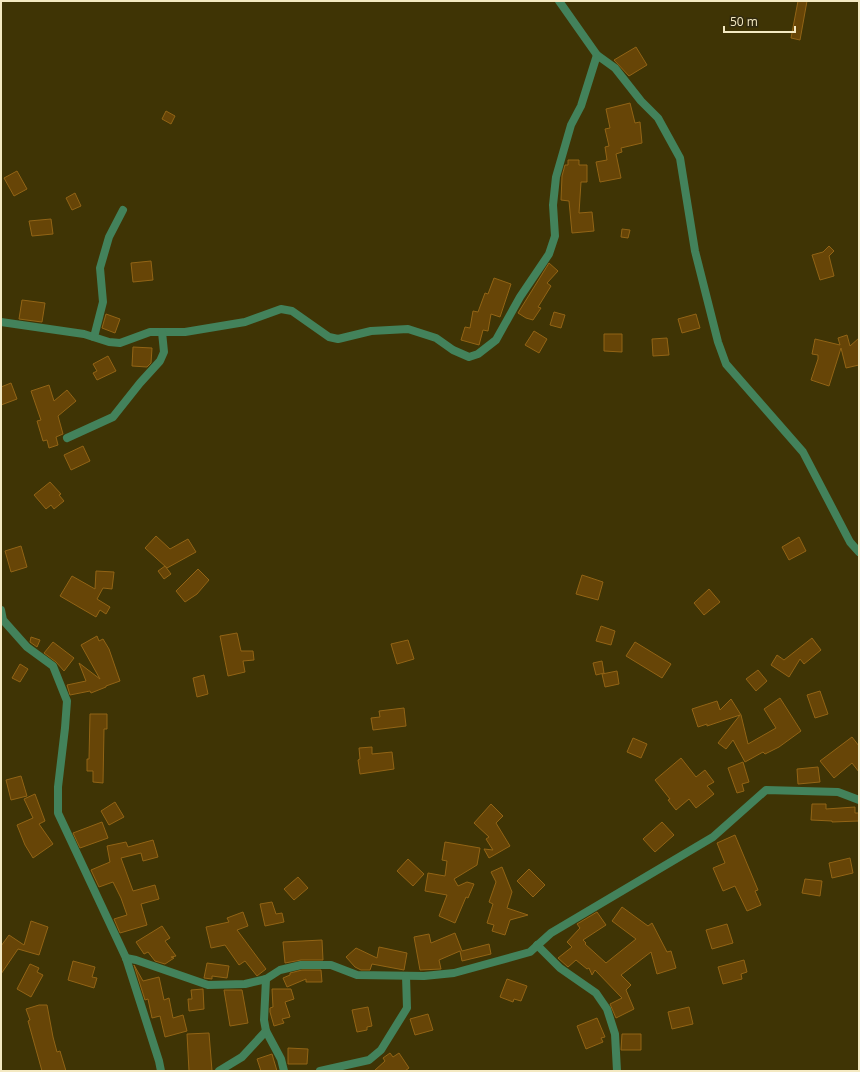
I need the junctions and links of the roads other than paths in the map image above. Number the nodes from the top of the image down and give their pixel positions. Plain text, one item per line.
1 (559, 1) edge
2 (597, 54) junction
3 (123, 210) dead end
4 (1, 322) edge
5 (162, 332) junction
6 (94, 337) junction
7 (67, 438) dead end
8 (859, 552) edge
9 (1, 610) edge
10 (859, 800) edge
11 (537, 945) junction
12 (126, 958) junction
13 (406, 976) junction
14 (266, 979) junction
15 (266, 1031) junction
16 (160, 1071) edge
17 (219, 1071) edge
18 (284, 1071) edge
19 (320, 1071) edge
20 (617, 1071) edge

1 - 2 street
2 - 5 street
2 - 8 street
3 - 6 street
4 - 6 street
5 - 6 street
5 - 7 street
9 - 12 street
10 - 11 street
11 - 13 street
11 - 20 street
12 - 14 street
12 - 16 street
13 - 14 street
13 - 19 street
14 - 15 street
15 - 17 street
15 - 18 street

